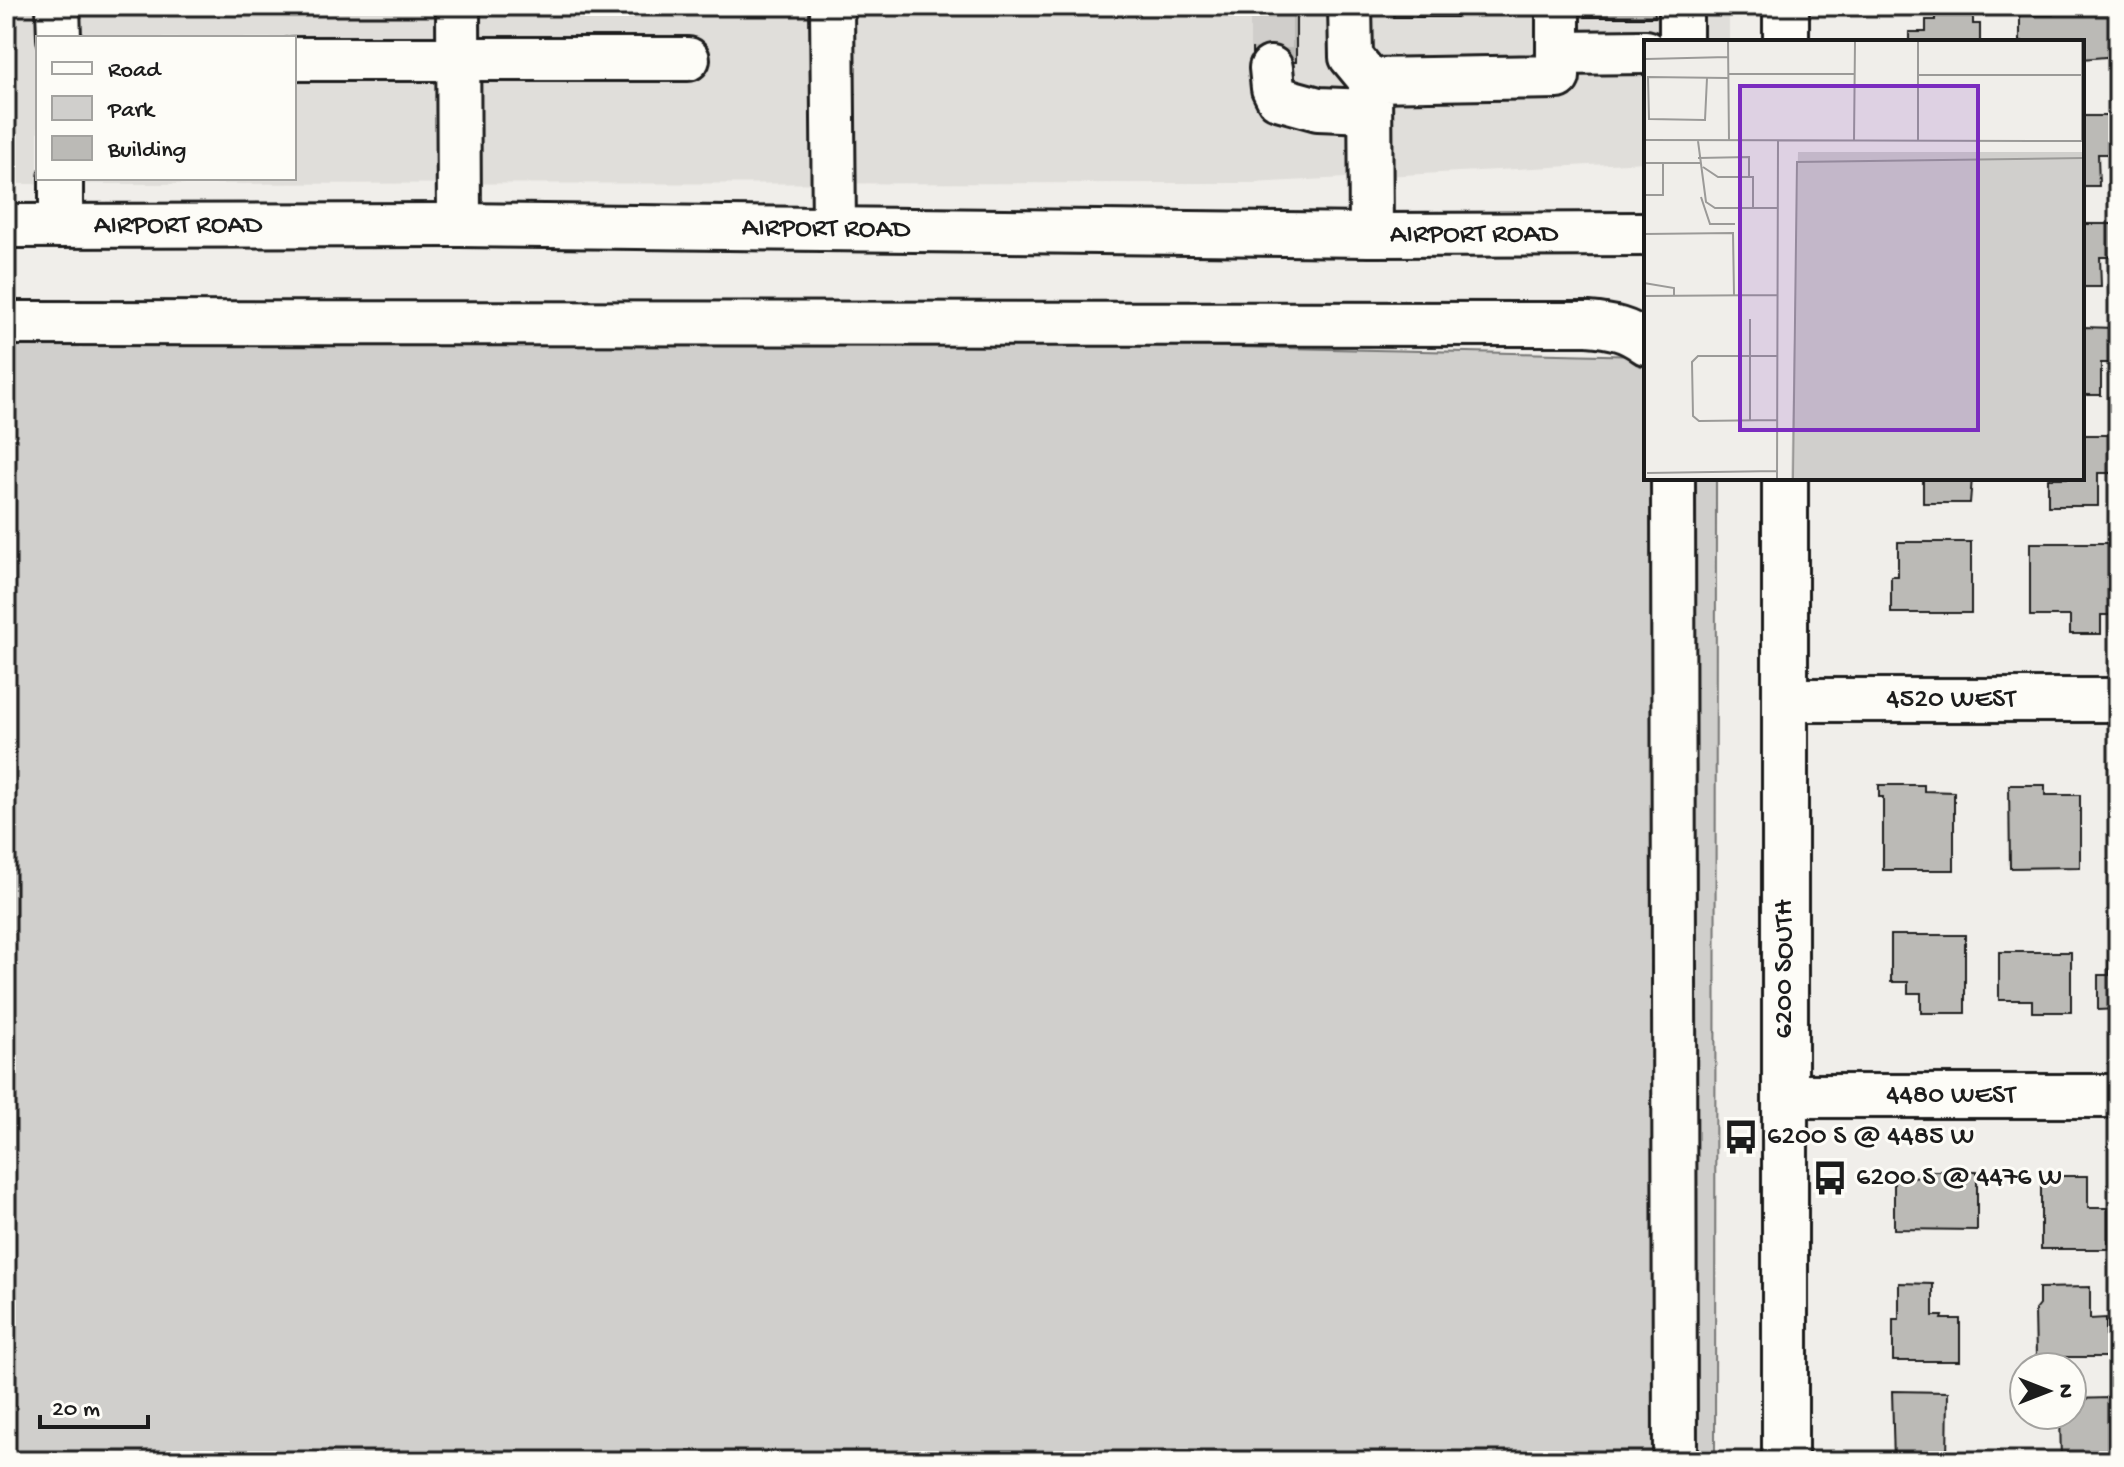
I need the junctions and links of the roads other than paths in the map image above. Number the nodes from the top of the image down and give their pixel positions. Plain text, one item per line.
1 (58, 6) edge
2 (458, 6) edge
3 (832, 6) edge
4 (1350, 6) edge
5 (1370, 6) edge
6 (1558, 6) edge
7 (1681, 6) edge
8 (1786, 6) edge
9 (59, 36) edge
10 (1681, 40) edge
11 (1786, 40) edge
12 (1644, 52) edge
13 (1558, 53) junction
14 (296, 59) edge
15 (458, 59) junction
16 (688, 59) dead end
17 (1271, 68) tunnel mouth
18 (1369, 95) junction
19 (61, 180) edge
20 (459, 225) junction
21 (6, 226) edge
22 (61, 226) junction
23 (834, 229) junction
24 (1644, 234) edge
25 (1371, 235) junction
26 (6, 323) edge
27 (1644, 341) edge
28 (1673, 480) edge
29 (1785, 480) edge
30 (1785, 700) junction
31 (2118, 700) edge
32 (1785, 1096) junction
33 (2118, 1096) edge
34 (1675, 1461) edge
35 (1785, 1461) edge

1 - 9 street
2 - 15 street
3 - 23 street
4 - 18 street
5 - 18 street
6 - 13 street
7 - 10 street
8 - 11 main road
12 - 13 street
13 - 18 street
14 - 15 street
15 - 16 street
15 - 20 street
17 - 18 street
18 - 25 street
19 - 22 street
20 - 22 street, AIRPORT ROAD
20 - 23 street, AIRPORT ROAD
21 - 22 street, AIRPORT ROAD
23 - 25 street, AIRPORT ROAD
24 - 25 street, AIRPORT ROAD
26 - 27 street
28 - 34 street
29 - 30 main road, 6200 SOUTH
30 - 31 street, 4520 WEST
30 - 32 main road, 6200 SOUTH
32 - 33 street, 4480 WEST
32 - 35 main road, 6200 SOUTH

